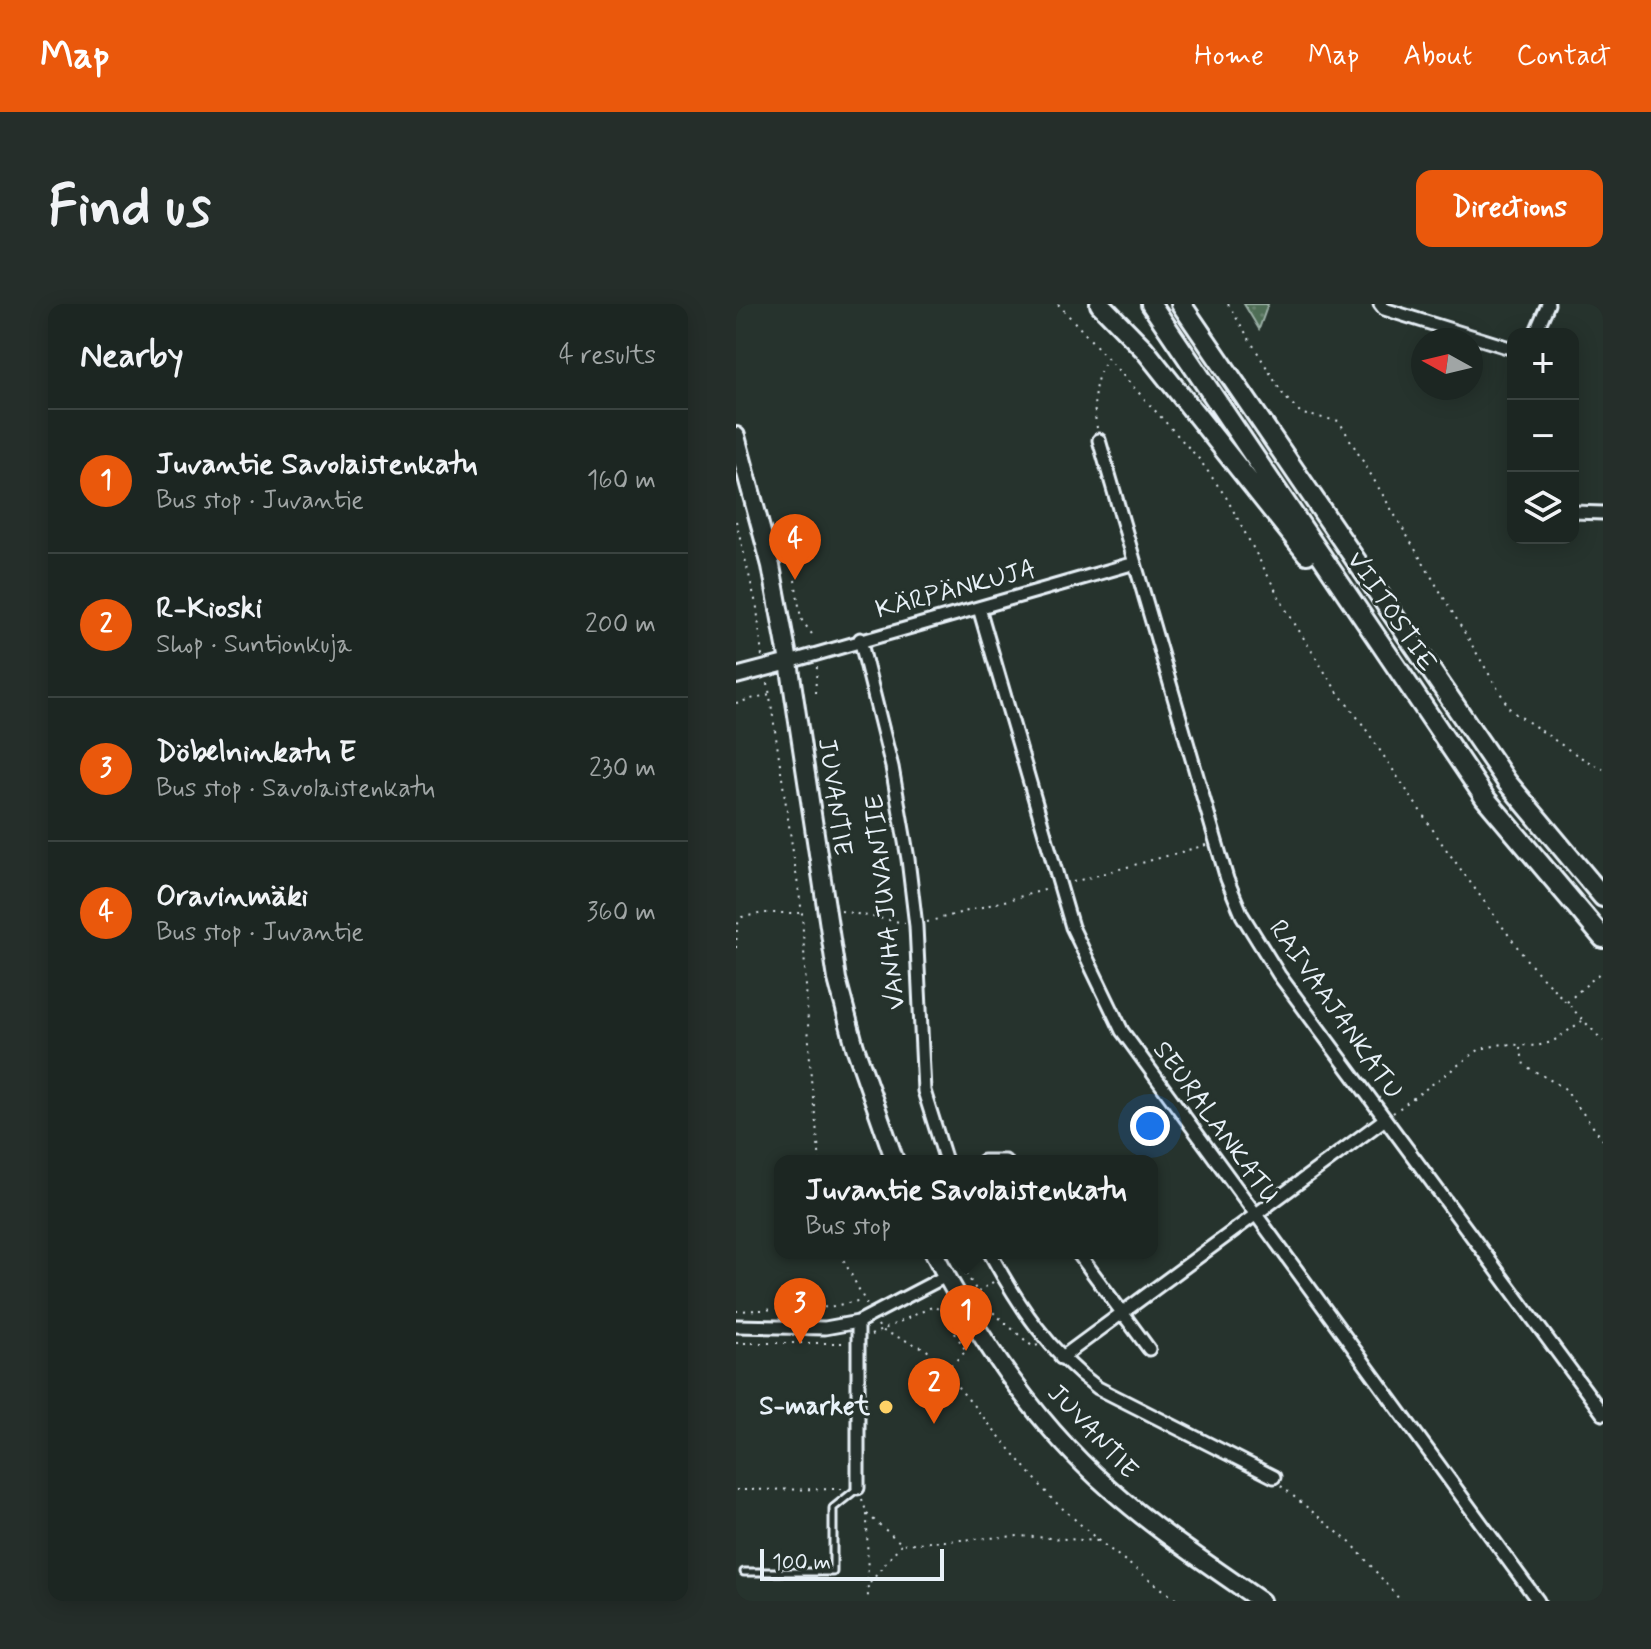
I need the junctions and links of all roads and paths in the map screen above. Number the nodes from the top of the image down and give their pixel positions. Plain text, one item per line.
1 (1058, 304) edge
2 (1100, 304) edge
3 (1151, 304) edge
4 (1181, 304) edge
5 (1228, 304) edge
6 (1380, 304) edge
7 (1548, 304) edge
8 (1538, 328) edge
9 (1507, 347) edge
10 (1109, 357) junction
11 (736, 436) edge
12 (1099, 440) joint
13 (1579, 512) edge
14 (1603, 513) edge
15 (736, 521) edge
16 (1135, 563) junction
17 (795, 580) dead end
18 (979, 608) junction
19 (814, 637) dead end
20 (860, 639) junction
21 (789, 662) junction
22 (820, 664) dead end
23 (1395, 665) junction
24 (765, 668) junction
25 (736, 676) edge
26 (815, 693) dead end
27 (770, 694) junction
28 (736, 703) edge
29 (1603, 769) edge
30 (1603, 897) edge
31 (826, 910) junction
32 (802, 913) junction
33 (916, 926) junction
34 (1603, 938) edge
35 (736, 948) edge
36 (1603, 970) edge
37 (1566, 1003) junction
38 (1583, 1020) junction
39 (1603, 1041) edge
40 (1520, 1045) junction
41 (1385, 1119) junction
42 (1603, 1140) edge
43 (819, 1155) edge
44 (893, 1155) edge
45 (944, 1155) edge
46 (1254, 1215) junction
47 (843, 1259) edge
48 (937, 1259) edge
49 (956, 1259) edge
50 (994, 1259) edge
51 (1082, 1259) edge
52 (946, 1276) junction
53 (986, 1286) dead end
54 (976, 1293) junction
55 (863, 1299) junction
56 (736, 1311) edge
57 (942, 1312) dead end
58 (1122, 1313) junction
59 (872, 1314) junction
60 (858, 1322) junction
61 (736, 1326) edge
62 (1046, 1342) junction
63 (1149, 1349) dead end
64 (1061, 1358) junction
65 (945, 1371) junction
66 (1603, 1414) edge
67 (1274, 1477) joint
68 (858, 1488) junction
69 (736, 1490) edge
70 (867, 1514) junction
71 (1099, 1541) junction
72 (902, 1544) junction
73 (744, 1572) dead end
74 (868, 1585) junction
75 (868, 1601) edge
76 (1178, 1601) edge
77 (1261, 1601) edge
78 (1401, 1601) edge
79 (1538, 1601) edge

1 - 10 path
2 - 23 highway
3 - 23 highway, VIITOSTIE
4 - 30 highway, VIITOSTIE
5 - 29 path
6 - 9 street
7 - 8 street
10 - 12 path
10 - 37 path
11 - 21 main road, JUVANTIE
12 - 16 street, RAIVAAJANKATU
13 - 14 street
15 - 24 path
16 - 18 street, KÄRPÄNKUJA
16 - 41 street, RAIVAAJANKATU
17 - 19 path
18 - 20 street, KÄRPÄNKUJA
18 - 46 street, SEURALANKATU
20 - 21 street, KÄRPÄNKUJA
20 - 33 street, VANHA JUVANTIE
21 - 24 street
21 - 31 main road, JUVANTIE
22 - 26 path
23 - 34 highway, VIITOSTIE
24 - 25 street
24 - 27 path
27 - 28 path
27 - 32 path
31 - 33 path
31 - 44 main road, JUVANTIE
32 - 35 path
32 - 43 path
33 - 45 street, VANHA JUVANTIE
36 - 37 path
37 - 38 path
38 - 39 path
38 - 40 path
40 - 41 path
40 - 42 path
41 - 46 street
41 - 66 street, RAIVAAJANKATU
46 - 58 street
46 - 79 street, SEURALANKATU
47 - 55 path
48 - 52 main road, JUVANTIE
49 - 54 path
50 - 62 street
51 - 58 street
52 - 59 street
52 - 77 main road, JUVANTIE
53 - 54 path
54 - 62 path
55 - 56 path
55 - 59 path
57 - 65 path
58 - 63 street
58 - 64 street
59 - 60 street
59 - 65 path
60 - 61 street
60 - 68 street
62 - 64 street
64 - 67 street
65 - 71 path
67 - 78 path
68 - 69 path
68 - 70 path
68 - 73 lane
70 - 72 path
70 - 74 path
71 - 72 path
71 - 76 path
72 - 74 path
74 - 75 path

